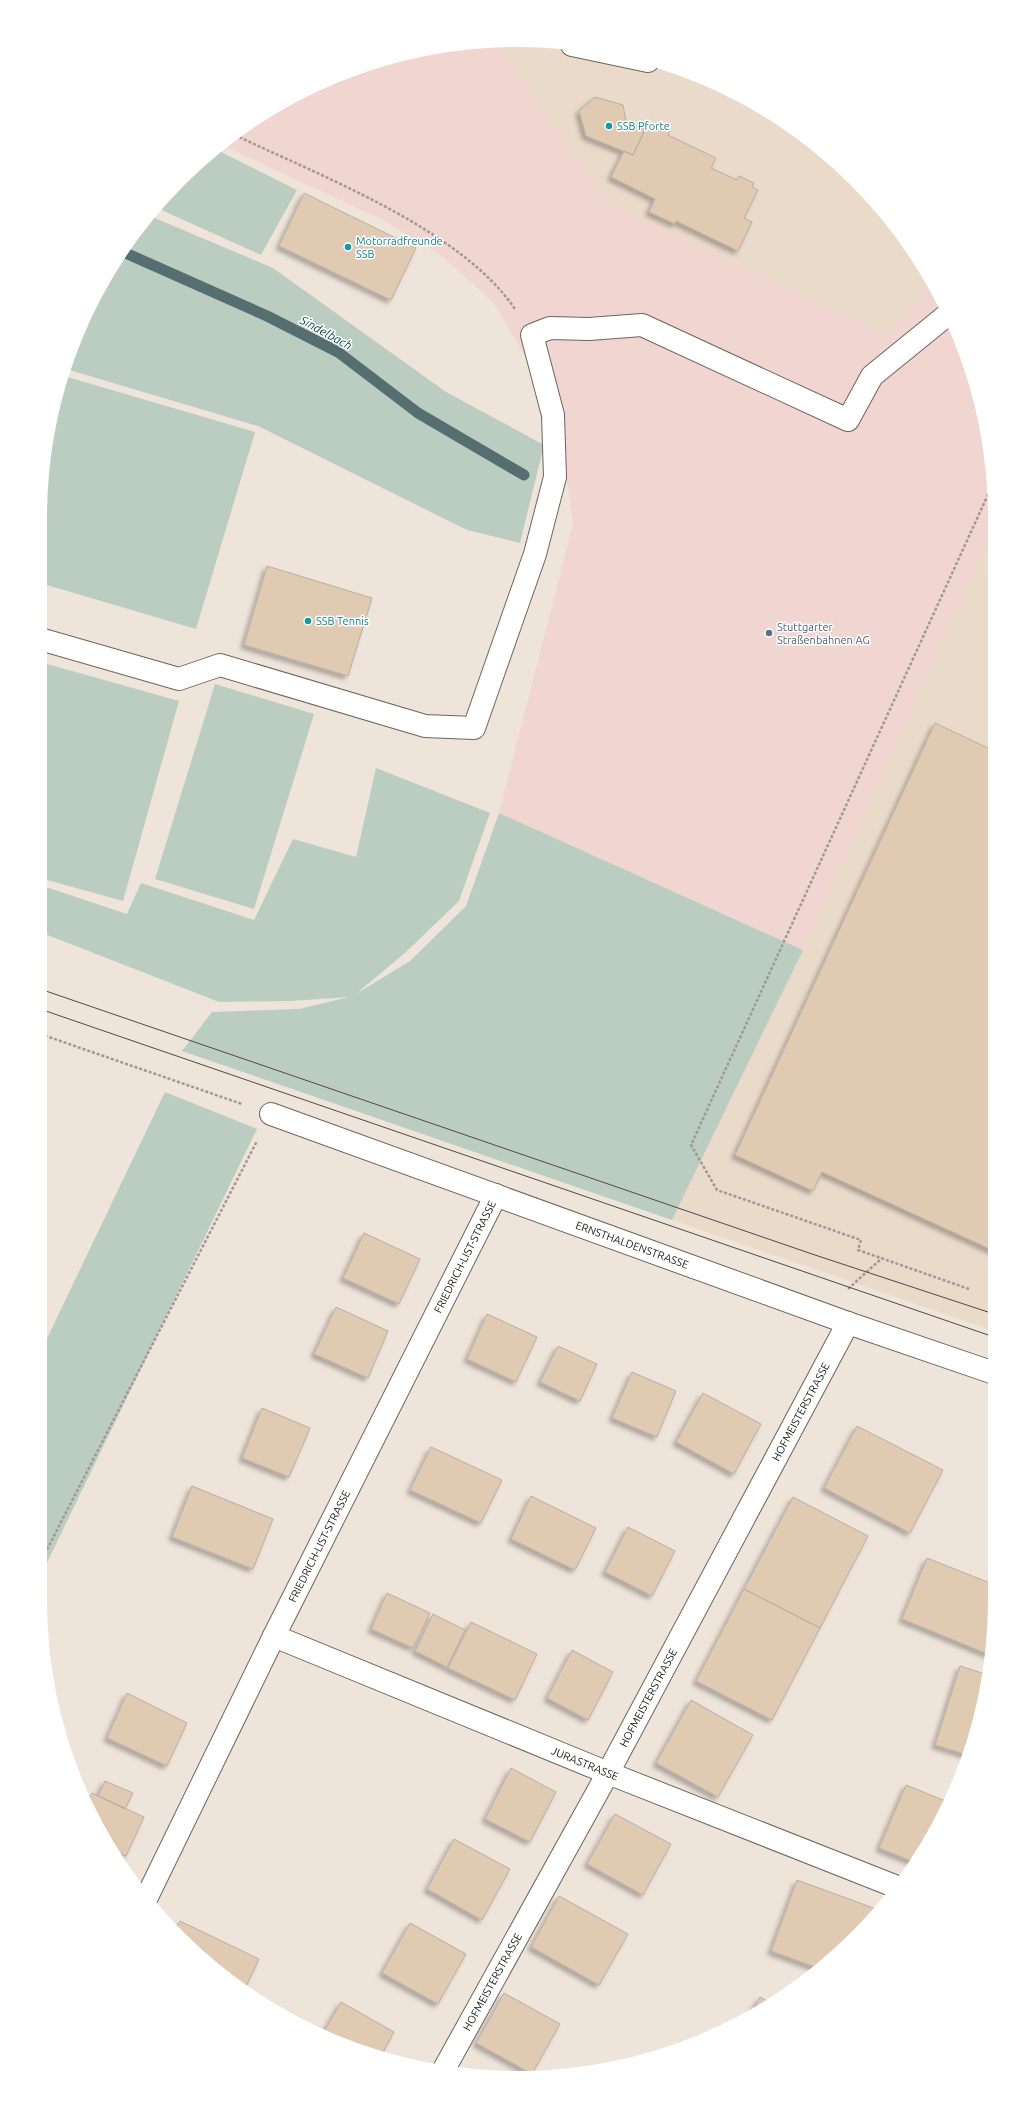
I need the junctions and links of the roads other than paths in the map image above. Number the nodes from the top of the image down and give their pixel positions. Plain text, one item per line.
1 (943, 318) edge
2 (47, 642) edge
3 (271, 1114) road end
4 (496, 1195) junction
5 (848, 1323) junction
6 (988, 1371) edge
7 (274, 1636) junction
8 (608, 1773) junction
9 (892, 1885) edge
10 (149, 1893) edge
11 (446, 2065) edge

1 - 2 street
3 - 4 street, ERNSTHALDENSTRASSE
4 - 5 street, ERNSTHALDENSTRASSE
4 - 7 street, FRIEDRICH-LIST-STRASSE
5 - 6 street, ERNSTHALDENSTRASSE
5 - 8 street, HOFMEISTERSTRASSE
7 - 8 street, JURASTRASSE
7 - 10 street, FRIEDRICH-LIST-STRASSE
8 - 9 street, JURASTRASSE
8 - 11 street, HOFMEISTERSTRASSE

